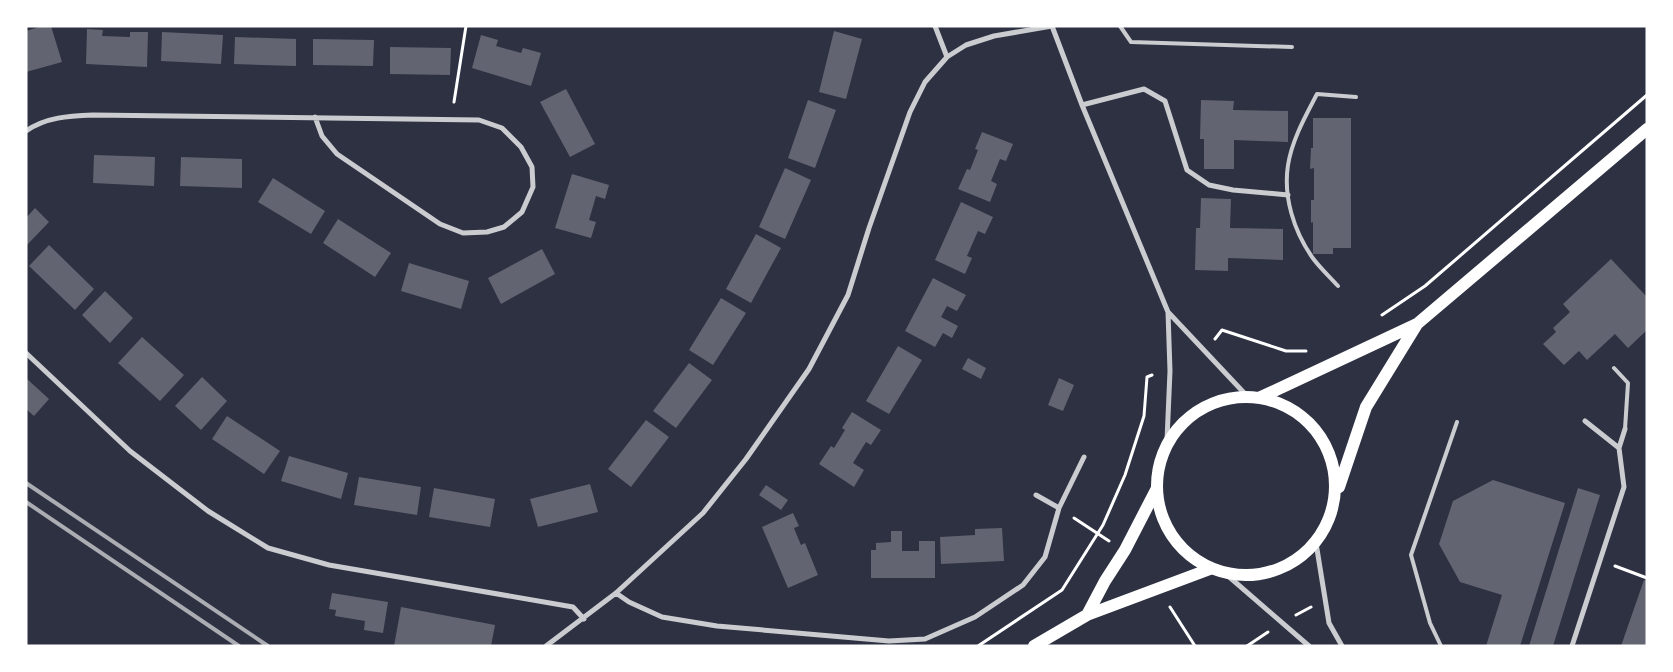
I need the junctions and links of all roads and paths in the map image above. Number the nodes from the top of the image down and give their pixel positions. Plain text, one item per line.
1 (466, 26) edge
2 (935, 26) edge
3 (1052, 26) edge
4 (1120, 26) edge
5 (1292, 47) dead end
6 (947, 57) junction
7 (1647, 95) edge
8 (1356, 97) dead end
9 (1082, 105) junction
10 (315, 117) junction
11 (451, 120) junction
12 (1647, 129) edge
13 (26, 131) edge
14 (1288, 195) junction
15 (1338, 286) dead end
16 (1168, 312) junction
17 (1377, 318) dead end
18 (1417, 324) junction
19 (1214, 341) dead end
20 (1314, 351) dead end
21 (26, 353) edge
22 (1614, 368) dead end
23 (1150, 376) dead end
24 (1247, 396) junction
25 (1261, 397) junction
26 (1585, 421) dead end
27 (1457, 422) dead end
28 (1625, 429) joint
29 (1167, 440) junction
30 (1619, 448) junction
31 (1084, 457) dead end
32 (1156, 490) junction
33 (1337, 494) junction
34 (1036, 495) dead end
35 (1059, 508) junction
36 (1098, 533) junction
37 (1111, 542) dead end
38 (1316, 544) junction
39 (1600, 561) junction
40 (1210, 568) junction
41 (1228, 575) junction
42 (1647, 578) edge
43 (616, 593) junction
44 (1167, 602) dead end
45 (1087, 615) junction
46 (584, 619) junction
47 (546, 646) edge
48 (978, 646) edge
49 (1034, 646) edge
50 (1195, 646) edge
51 (1309, 646) edge
52 (1342, 646) edge
53 (1441, 646) edge
54 (1572, 646) edge

1 - 11 path
2 - 6 street
3 - 6 street
3 - 9 street
4 - 5 lane
6 - 43 street
7 - 17 path
8 - 14 lane
9 - 14 street
9 - 16 street
10 - 11 street
10 - 11 street
10 - 13 street
12 - 18 main road
14 - 15 lane
16 - 24 street
16 - 29 street
18 - 25 main road
18 - 33 main road
19 - 20 path
21 - 46 street
22 - 28 lane
23 - 36 path
24 - 25 main road
24 - 29 main road
25 - 33 main road
26 - 30 street
27 - 53 lane
28 - 30 street
29 - 32 main road
30 - 39 street
31 - 35 street
32 - 40 main road
32 - 45 main road
33 - 38 main road
34 - 35 street
35 - 36 path
35 - 43 street
36 - 37 path
36 - 48 path
38 - 41 main road
38 - 52 street
39 - 42 path
39 - 54 street
40 - 41 main road
40 - 45 main road
41 - 51 street
43 - 46 street
44 - 50 path
45 - 49 main road
46 - 47 street

